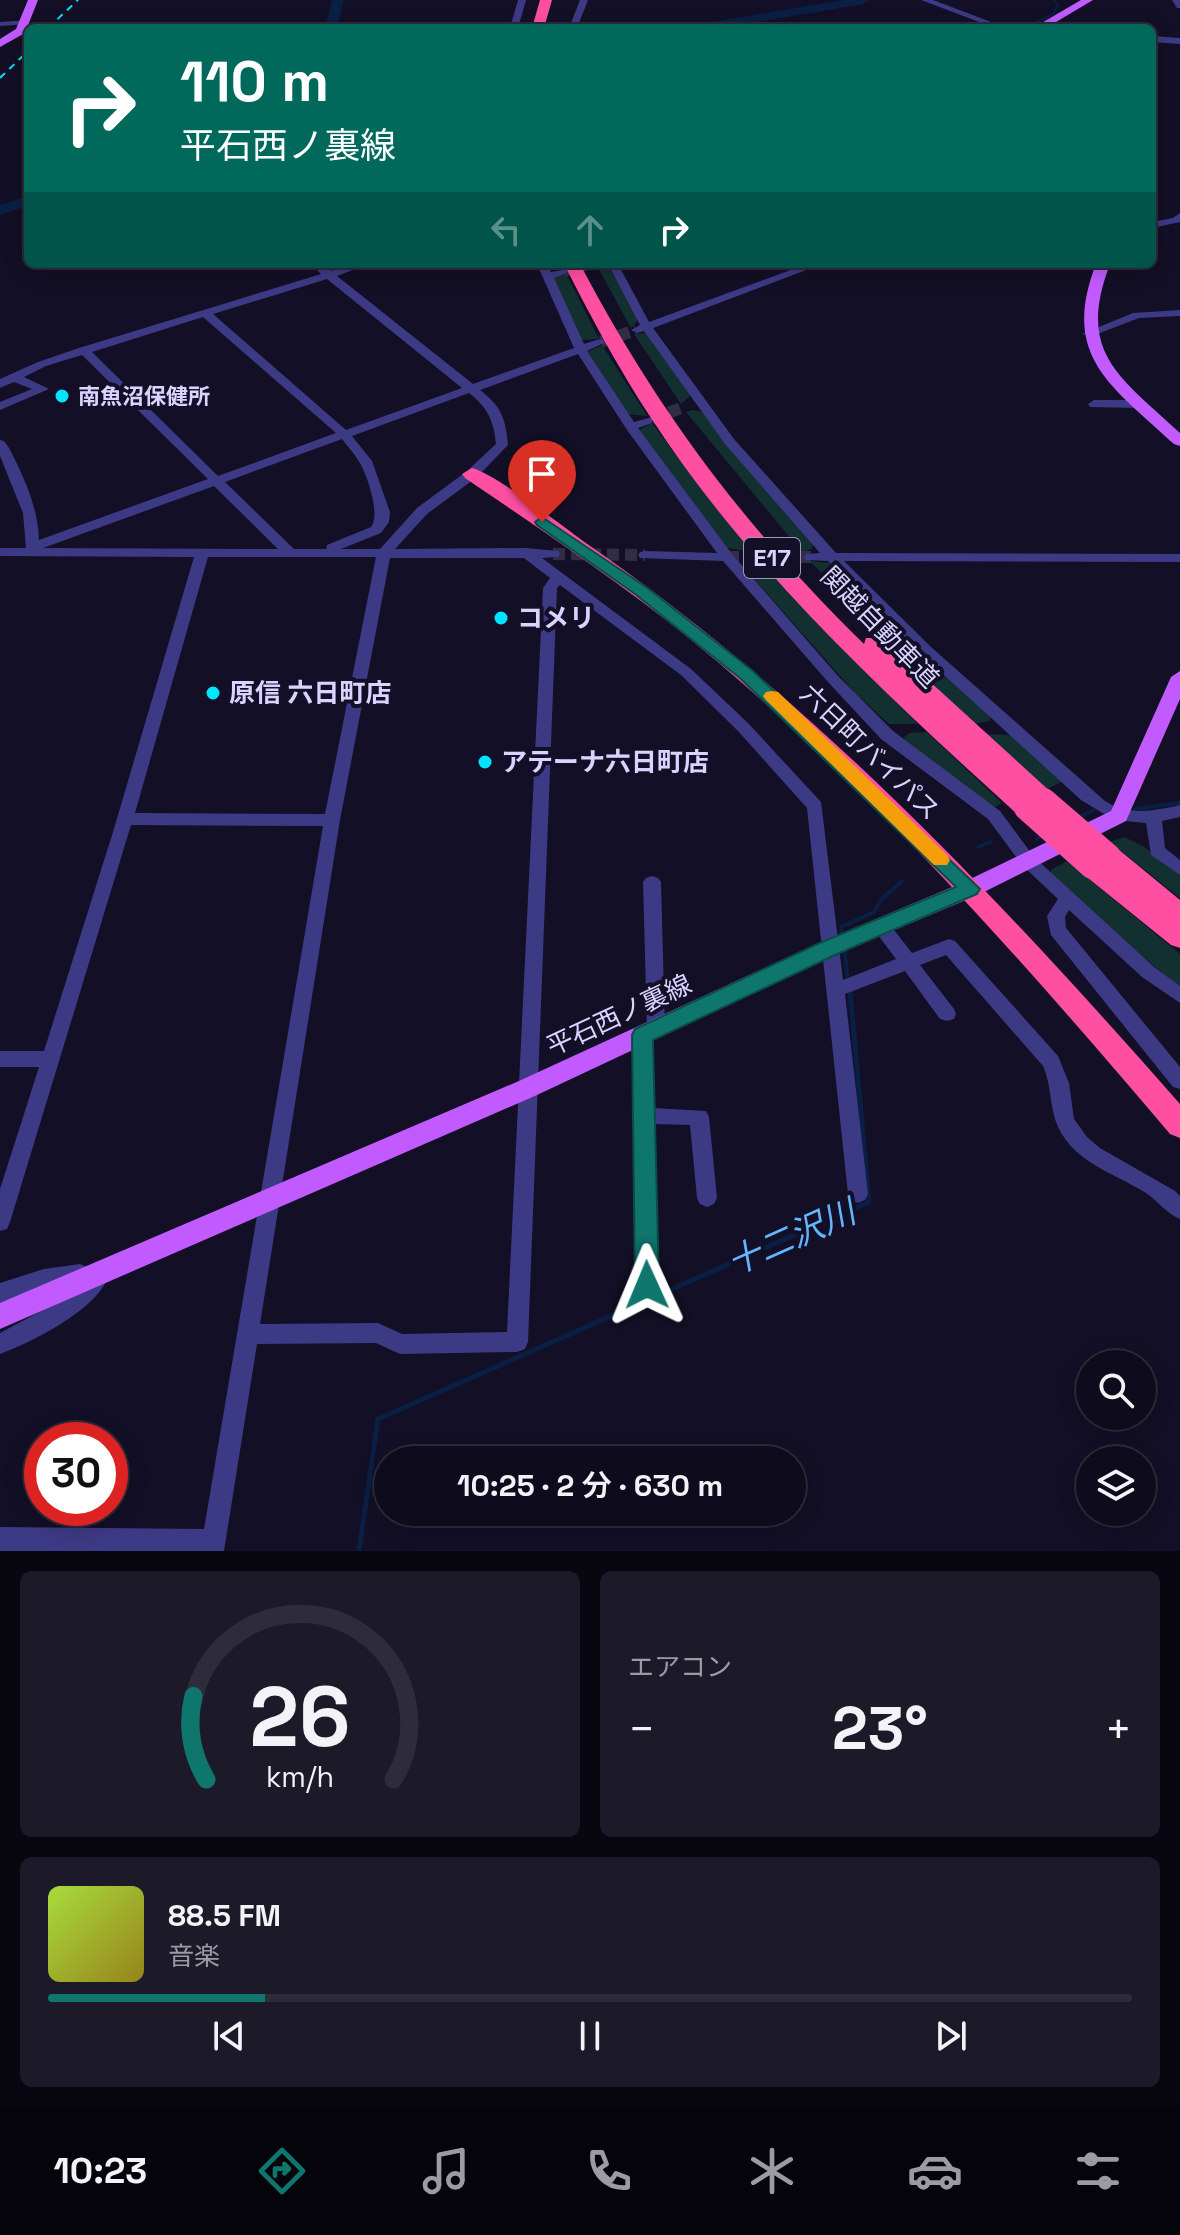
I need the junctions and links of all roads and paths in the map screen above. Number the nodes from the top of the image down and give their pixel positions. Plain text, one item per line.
1 (33, 0) edge
2 (522, 0) edge
3 (546, 0) edge
4 (557, 0) edge
5 (584, 0) edge
6 (925, 0) edge
7 (1088, 0) edge
8 (1176, 0) edge
9 (1180, 6) edge
10 (27, 22) joint
11 (0, 24) edge
12 (515, 24) edge
13 (539, 24) edge
14 (550, 24) edge
15 (572, 24) edge
16 (992, 24) edge
17 (1045, 24) edge
18 (24, 26) edge
19 (1156, 39) edge
20 (1180, 41) edge
21 (0, 44) edge
22 (1180, 216) edge
23 (1156, 224) edge
24 (321, 268) edge
25 (351, 268) edge
26 (544, 268) edge
27 (568, 268) edge
28 (589, 268) edge
29 (615, 268) edge
30 (806, 268) edge
31 (1097, 268) edge
32 (329, 275) junction
33 (547, 277) junction
34 (205, 313) junction
35 (1180, 313) edge
36 (641, 328) junction
37 (1088, 334) junction
38 (600, 342) tunnel mouth
39 (580, 349) junction
40 (83, 350) junction
41 (12, 377) junction
42 (0, 384) edge
43 (473, 388) junction
44 (699, 403) junction
45 (1094, 404) dead end
46 (1141, 404) junction
47 (0, 406) edge
48 (684, 407) tunnel mouth
49 (648, 420) tunnel mouth
50 (631, 427) junction
51 (345, 435) junction
52 (1180, 441) edge
53 (0, 444) edge
54 (472, 474) junction
55 (217, 482) junction
56 (33, 549) junction
57 (0, 552) edge
58 (289, 552) junction
59 (323, 552) junction
60 (525, 552) junction
61 (202, 553) junction
62 (384, 553) junction
63 (553, 554) tunnel mouth
64 (645, 555) tunnel mouth
65 (727, 557) junction
66 (811, 557) tunnel mouth
67 (831, 557) junction
68 (1180, 558) edge
69 (558, 577) junction
70 (1180, 677) edge
71 (1035, 804) junction
72 (1180, 811) edge
73 (1119, 816) junction
74 (1153, 816) junction
75 (124, 819) junction
76 (332, 820) junction
77 (1028, 861) junction
78 (1101, 861) junction
79 (1180, 869) edge
80 (652, 882) dead end
81 (970, 889) junction
82 (1067, 899) junction
83 (1180, 914) edge
84 (881, 926) junction
85 (1180, 938) edge
86 (829, 948) junction
87 (908, 962) junction
88 (837, 990) junction
89 (1180, 996) edge
90 (947, 1014) dead end
91 (649, 1032) junction
92 (0, 1059) edge
93 (50, 1059) junction
94 (1180, 1081) edge
95 (528, 1088) junction
96 (644, 1116) junction
97 (1180, 1125) edge
98 (858, 1194) dead end
99 (272, 1197) junction
100 (707, 1198) dead end
101 (1180, 1210) edge
102 (0, 1222) edge
103 (106, 1271) junction
104 (647, 1285) dead end
105 (0, 1293) edge
106 (0, 1316) edge
107 (247, 1334) junction
108 (2, 1344) edge
109 (0, 1539) edge
110 (213, 1546) edge

1 - 10 main road
2 - 12 street
3 - 13 highway
4 - 14 highway
5 - 15 street
6 - 16 street
7 - 17 main road
8 - 9 street
10 - 11 street
18 - 21 main road
19 - 20 street
22 - 23 street
24 - 32 street
25 - 32 street
26 - 33 street
27 - 33 street
27 - 71 highway, 関越自動車道 / E17
28 - 71 highway, 関越自動車道 / E17
29 - 36 street
30 - 36 street
31 - 37 main road
32 - 34 street
32 - 43 street
33 - 39 street
34 - 40 street
34 - 51 street
35 - 37 street
36 - 44 street
37 - 46 main road
38 - 39 street
39 - 43 street
39 - 50 street
40 - 41 street
40 - 55 street
41 - 42 street
41 - 47 street
43 - 51 street
43 - 54 street
44 - 48 street
44 - 67 street
45 - 46 street
46 - 52 main road
49 - 50 street
50 - 65 street
51 - 55 street
51 - 59 street
53 - 56 street
54 - 62 street
54 - 81 highway, 六日町バイパス
55 - 56 street
55 - 58 street
56 - 57 street
56 - 61 street
58 - 59 street
58 - 61 street
59 - 62 street
60 - 62 street
60 - 63 street
60 - 69 street
61 - 75 street
62 - 76 street
64 - 65 street
65 - 77 street
66 - 67 street
67 - 68 street
67 - 73 street
69 - 86 street
69 - 95 street
70 - 73 main road
71 - 78 highway, 関越自動車道 / E17, bridge
72 - 74 street
73 - 74 street
73 - 77 main road, 平石西ノ裏線
74 - 79 street
75 - 76 street
75 - 93 street
76 - 99 street
77 - 81 main road, 平石西ノ裏線
77 - 82 street
78 - 83 highway, 関越自動車道 / E17
78 - 85 highway, 関越自動車道 / E17
80 - 91 street
81 - 84 main road, 平石西ノ裏線
81 - 97 highway, 六日町バイパス
82 - 89 street
82 - 94 street
84 - 86 main road, 平石西ノ裏線
84 - 87 street
86 - 88 street
86 - 91 main road, 平石西ノ裏線
87 - 88 street
87 - 90 street
87 - 101 street
88 - 98 street
91 - 95 main road, 平石西ノ裏線
91 - 96 street
92 - 93 street
93 - 102 street
95 - 99 main road, 平石西ノ裏線
95 - 107 street
96 - 100 street
96 - 104 street
99 - 103 main road, 平石西ノ裏線
99 - 107 street
103 - 105 street
103 - 106 main road, 平石西ノ裏線
103 - 108 street
107 - 110 street
109 - 110 street

